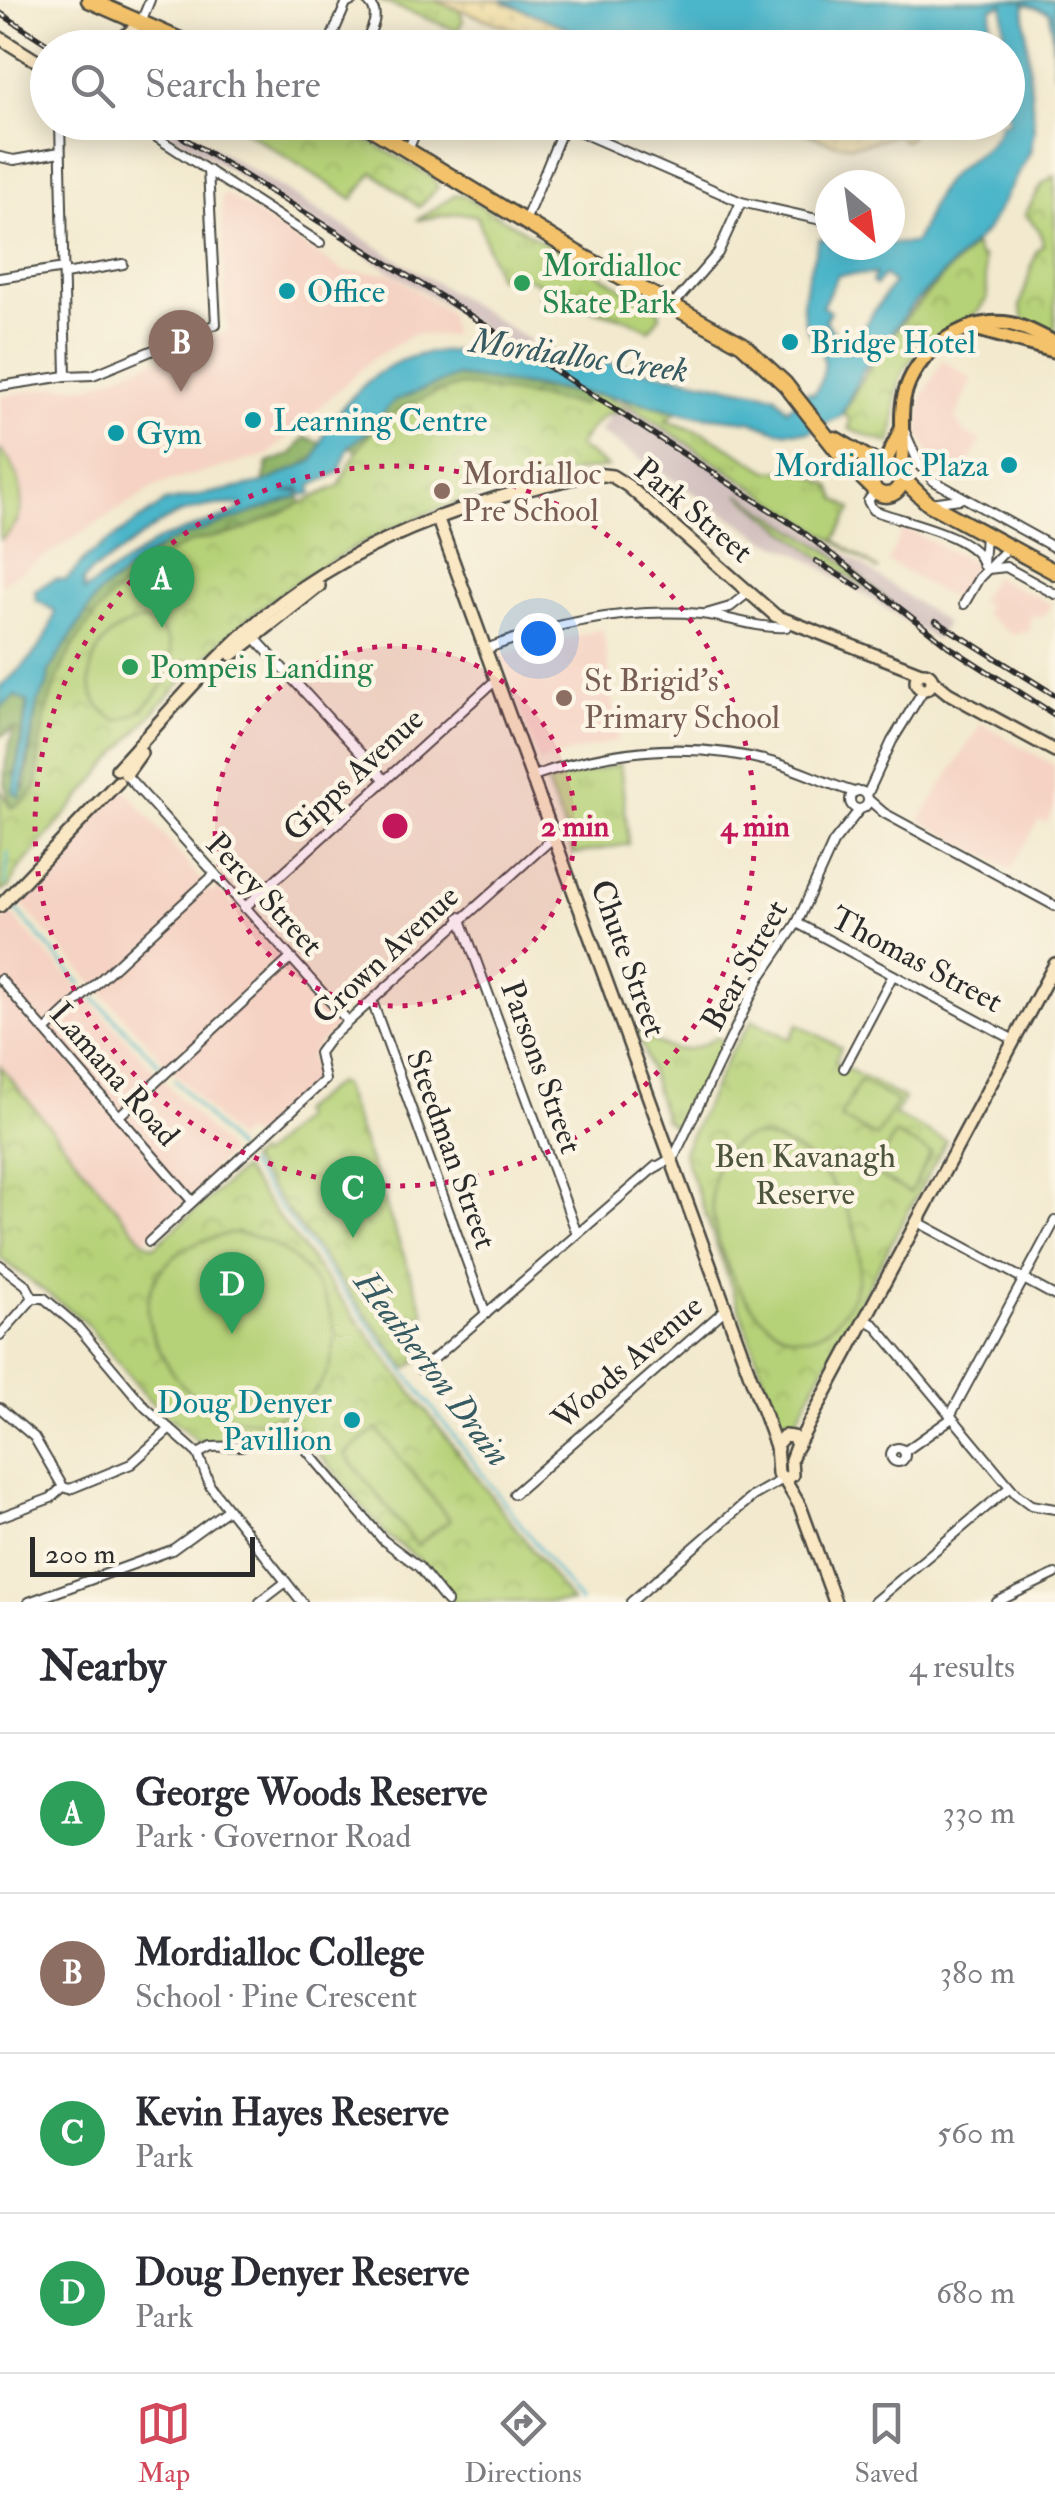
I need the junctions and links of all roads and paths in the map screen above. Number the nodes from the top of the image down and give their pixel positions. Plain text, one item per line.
1 (89, 0) edge
2 (150, 0) edge
3 (354, 0) edge
4 (366, 0) edge
5 (140, 22) junction
6 (131, 30) edge
7 (158, 30) edge
8 (335, 30) edge
9 (371, 30) edge
10 (0, 38) edge
11 (30, 57) edge
12 (60, 140) edge
13 (161, 140) edge
14 (391, 140) edge
15 (412, 140) edge
16 (555, 140) edge
17 (598, 140) edge
18 (408, 150) junction
19 (60, 152) junction
20 (0, 157) edge
21 (208, 170) junction
22 (741, 202) junction
23 (815, 219) edge
24 (525, 221) junction
25 (320, 243) dead end
26 (123, 264) dead end
27 (64, 271) junction
28 (0, 278) edge
29 (673, 305) junction
30 (1055, 347) edge
31 (66, 376) junction
32 (0, 386) edge
33 (902, 427) junction
34 (826, 433) junction
35 (882, 466) junction
36 (900, 476) junction
37 (878, 492) junction
38 (965, 499) junction
39 (928, 504) junction
40 (438, 521) junction
41 (985, 534) junction
42 (956, 540) junction
43 (1010, 547) junction
44 (1055, 548) edge
45 (985, 567) junction
46 (1055, 572) edge
47 (1018, 574) junction
48 (746, 594) junction
49 (1055, 594) edge
50 (964, 604) dead end
51 (706, 614) junction
52 (788, 625) junction
53 (251, 633) junction
54 (486, 649) junction
55 (496, 679) junction
56 (923, 683) junction
57 (1055, 752) edge
58 (120, 776) junction
59 (532, 776) junction
60 (384, 779) junction
61 (860, 800) junction
62 (554, 836) junction
63 (214, 875) junction
64 (1054, 905) edge
65 (0, 906) edge
66 (244, 908) junction
67 (460, 917) junction
68 (797, 923) junction
69 (290, 958) junction
70 (1055, 964) edge
71 (894, 974) junction
72 (0, 979) edge
73 (372, 1001) junction
74 (348, 1021) junction
75 (45, 1031) junction
76 (1014, 1040) junction
77 (844, 1068) dead end
78 (119, 1116) junction
79 (687, 1126) junction
80 (662, 1127) junction
81 (671, 1155) junction
82 (192, 1201) junction
83 (1055, 1220) edge
84 (916, 1221) junction
85 (577, 1234) junction
86 (149, 1242) dead end
87 (0, 1265) edge
88 (1024, 1279) junction
89 (1055, 1296) edge
90 (33, 1298) junction
91 (727, 1308) junction
92 (486, 1314) junction
93 (863, 1318) junction
94 (0, 1335) edge
95 (421, 1370) dead end
96 (0, 1408) edge
97 (767, 1417) junction
98 (951, 1417) junction
99 (170, 1429) junction
100 (790, 1439) junction
101 (777, 1449) junction
102 (904, 1452) dead end
103 (198, 1454) junction
104 (784, 1473) junction
105 (63, 1487) junction
106 (1010, 1487) junction
107 (514, 1494) dead end
108 (752, 1496) junction
109 (1055, 1509) edge
110 (227, 1510) junction
111 (0, 1517) edge
112 (1055, 1574) edge
113 (286, 1582) junction
114 (29, 1602) edge
115 (260, 1602) edge
116 (302, 1602) edge
117 (447, 1602) edge
118 (630, 1602) edge
119 (835, 1602) edge
120 (874, 1602) edge
121 (998, 1602) edge

1 - 5 highway
2 - 5 street
3 - 8 street
4 - 9 street
5 - 6 street
5 - 7 highway
10 - 11 street
12 - 19 street
13 - 21 street
14 - 18 highway
15 - 18 street
16 - 24 street
17 - 22 street
18 - 24 highway
19 - 20 street
19 - 27 street
21 - 25 street
21 - 31 street
22 - 23 street
22 - 29 street
24 - 29 highway
26 - 27 street
27 - 28 street
27 - 31 street
29 - 34 highway
30 - 33 main road
31 - 32 street
33 - 35 main road
33 - 36 main road
33 - 38 street
34 - 35 highway
34 - 37 highway
35 - 36 highway
35 - 37 highway
36 - 37 highway
36 - 39 highway
37 - 39 highway
37 - 42 street
38 - 39 street
38 - 44 street
39 - 41 highway
40 - 48 street, Park Street
40 - 53 street
40 - 54 street, Chute Street
41 - 42 street
41 - 43 highway
41 - 45 street
42 - 45 street
43 - 45 street
43 - 46 highway
43 - 47 street
45 - 47 street
45 - 50 street
47 - 49 street
48 - 51 street
48 - 52 street, Park Street
51 - 52 street
51 - 54 street
52 - 56 street, Park Street
53 - 58 street
53 - 60 street
54 - 55 street, Chute Street
55 - 59 street, Chute Street
55 - 60 street, Gipps Avenue
56 - 57 street, Park Street
56 - 61 street, Bear Street
58 - 63 street, Percy Street
58 - 65 street
59 - 61 street
59 - 62 street, Chute Street
60 - 66 street, Gipps Avenue
61 - 64 street
61 - 68 street, Bear Street
62 - 67 street, Crown Avenue
62 - 80 street, Chute Street
63 - 66 street, Percy Street
63 - 75 street
66 - 69 street, Percy Street
67 - 73 street, Crown Avenue
67 - 85 street, Parsons Street
68 - 71 street, Thomas Street
68 - 79 street, Bear Street
69 - 74 street, Percy Street
69 - 78 street
70 - 76 street
71 - 76 street, Thomas Street
71 - 77 street
72 - 75 street, Lamana Road
73 - 74 street, Crown Avenue
73 - 92 street, Steedman Street
74 - 82 street, Crown Avenue
75 - 78 street, Lamana Road
76 - 84 street
78 - 82 street, Lamana Road
79 - 80 street
79 - 81 street, Bear Street
80 - 81 street, Chute Street
81 - 85 street, Bear Street
81 - 91 street, Chute Street
82 - 86 street, Crown Avenue
83 - 88 street
84 - 88 street
84 - 93 street
85 - 92 street, Bear Street
87 - 90 street
88 - 89 street
88 - 98 street
90 - 94 street
90 - 99 street
91 - 97 street, Chute Street
91 - 107 street, Woods Avenue
92 - 95 street, Bear Street
93 - 98 street
93 - 100 street
96 - 105 street
97 - 100 street, Chute Street
97 - 101 street, Chute Street
98 - 102 street
98 - 106 street
99 - 103 street
99 - 105 street
100 - 101 street
100 - 104 street
101 - 104 street, Chute Street
103 - 110 street
103 - 117 street
104 - 108 street
104 - 108 street
104 - 119 street
105 - 111 street
106 - 109 street
106 - 120 street
108 - 118 street
110 - 113 street
110 - 114 street
112 - 121 street
113 - 115 street
113 - 116 street

